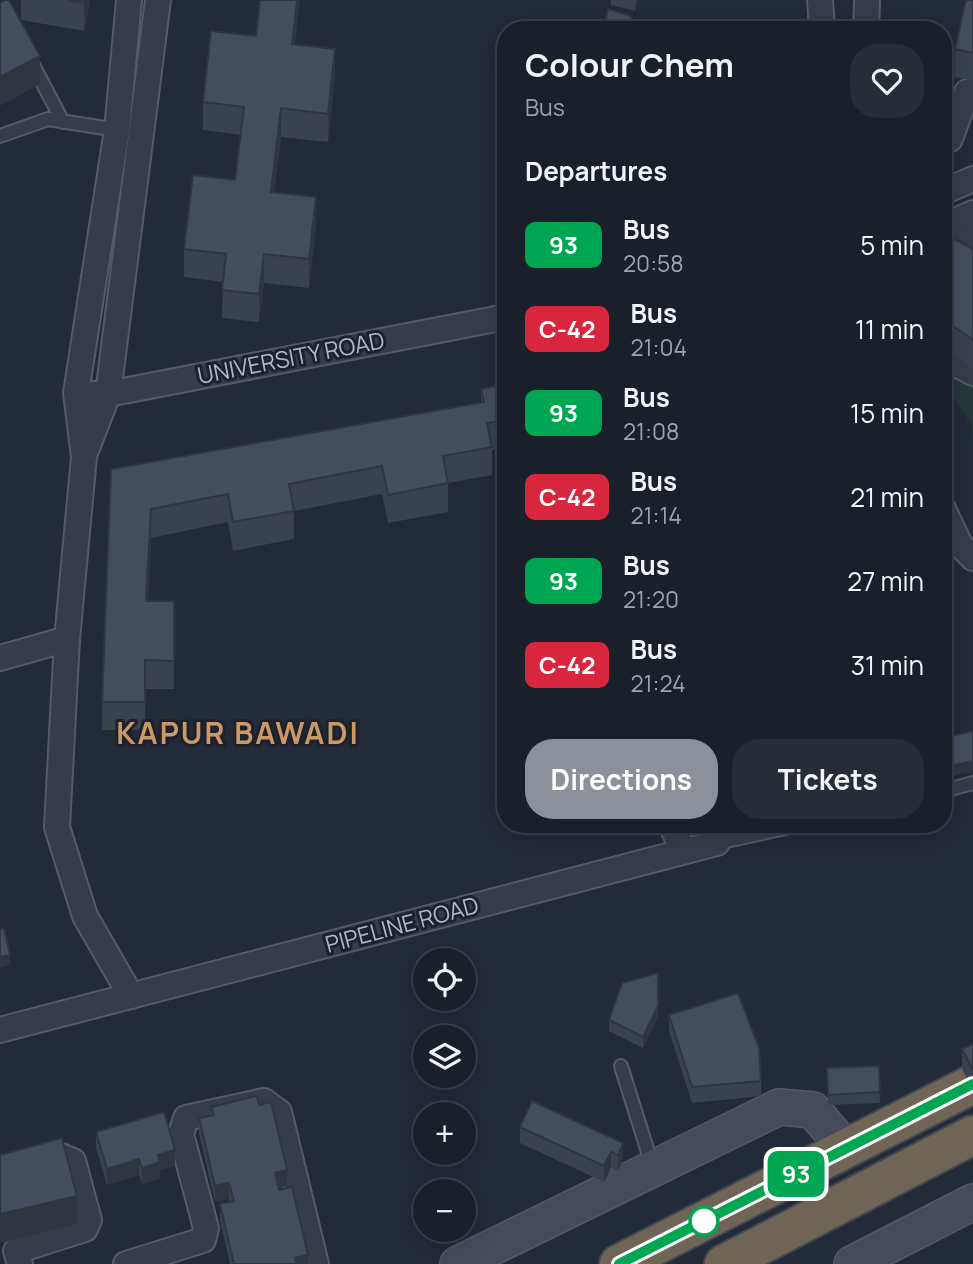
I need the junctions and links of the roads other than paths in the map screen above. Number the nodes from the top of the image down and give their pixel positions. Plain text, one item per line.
1 (129, 0) edge
2 (158, 0) edge
3 (820, 0) edge
4 (869, 1) edge
5 (821, 21) edge
6 (867, 21) edge
7 (25, 51) edge
8 (973, 92) edge
9 (63, 122) junction
10 (117, 130) junction
11 (952, 133) edge
12 (0, 136) edge
13 (973, 179) edge
14 (952, 188) edge
15 (973, 213) edge
16 (952, 222) edge
17 (973, 238) edge
18 (952, 247) edge
19 (497, 319) edge
20 (952, 362) edge
21 (973, 373) edge
22 (76, 393) junction
23 (108, 394) junction
24 (84, 457) junction
25 (952, 521) edge
26 (969, 544) edge
27 (67, 639) junction
28 (0, 658) edge
29 (973, 783) edge
30 (952, 789) edge
31 (675, 833) edge
32 (753, 833) edge
33 (717, 843) joint
34 (683, 851) junction
35 (131, 996) junction
36 (0, 1030) edge
37 (621, 1066) dead end
38 (973, 1084) edge
39 (910, 1116) junction
40 (973, 1135) edge
41 (846, 1149) junction
42 (932, 1156) junction
43 (653, 1168) junction
44 (0, 1171) edge
45 (973, 1202) edge
46 (12, 1256) edge
47 (126, 1264) edge
48 (316, 1264) edge
49 (458, 1264) edge
50 (619, 1264) edge
51 (724, 1264) edge
52 (852, 1264) edge

1 - 10 street
2 - 23 street
3 - 5 street
4 - 6 street
7 - 9 lane
8 - 11 street
9 - 10 lane
9 - 12 lane
10 - 22 street
13 - 14 street
15 - 16 street
17 - 18 street
19 - 23 street, UNIVERSITY ROAD
20 - 21 street
22 - 23 street, UNIVERSITY ROAD
22 - 24 street
23 - 24 street
24 - 27 street
25 - 26 street
27 - 28 street
27 - 35 street
29 - 30 lane
31 - 34 street
32 - 33 lane, PIPELINE ROAD
33 - 34 street, PIPELINE ROAD
34 - 35 street, PIPELINE ROAD
35 - 36 street, PIPELINE ROAD
37 - 43 lane
38 - 39 highway
39 - 41 highway
39 - 42 highway
40 - 42 highway
41 - 43 street
41 - 50 highway
42 - 51 highway
43 - 49 street
44 - 46 street
45 - 52 street
47 - 48 street

